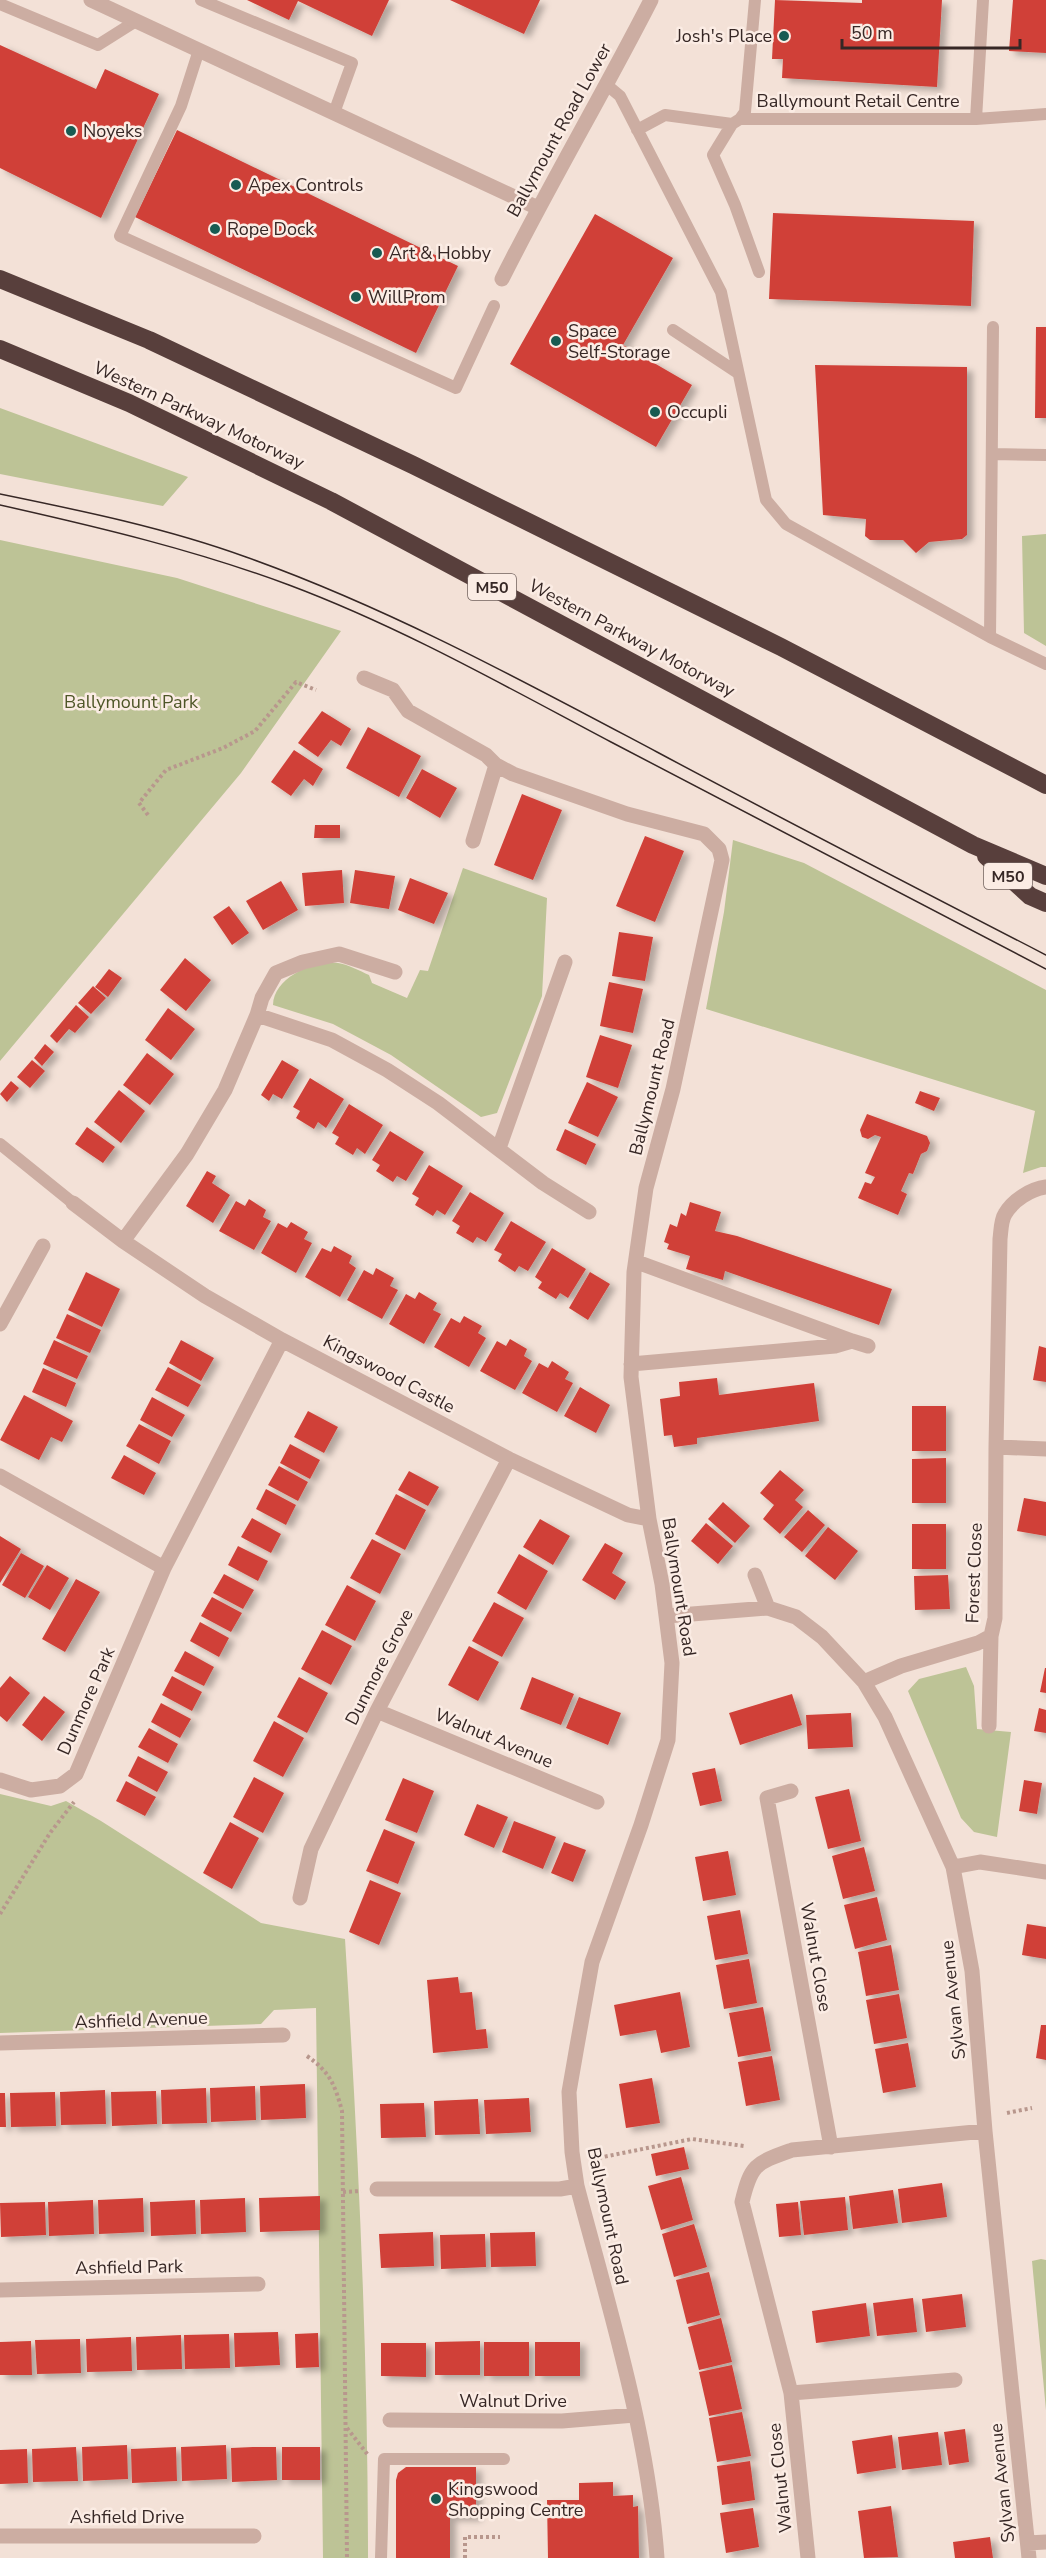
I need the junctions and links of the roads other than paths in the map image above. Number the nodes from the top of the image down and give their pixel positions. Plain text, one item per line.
1 (91, 0) edge
2 (201, 0) edge
3 (651, 0) edge
4 (755, 0) edge
5 (983, 0) edge
6 (0, 4) edge
7 (136, 21) junction
8 (199, 50) junction
9 (608, 86) junction
10 (334, 113) junction
11 (1046, 114) edge
12 (976, 119) junction
13 (736, 122) junction
14 (638, 130) junction
15 (538, 207) junction
16 (759, 272) dead end
17 (0, 279) edge
18 (502, 279) dead end
19 (494, 306) dead end
20 (993, 327) dead end
21 (674, 330) dead end
22 (0, 349) edge
23 (738, 373) junction
24 (992, 454) junction
25 (1046, 454) edge
26 (990, 637) junction
27 (1046, 664) edge
28 (364, 678) dead end
29 (496, 765) junction
30 (1046, 785) edge
31 (473, 841) dead end
32 (973, 845) junction
33 (1046, 876) edge
34 (1046, 903) edge
35 (565, 962) dead end
36 (395, 972) dead end
37 (257, 1015) junction
38 (0, 1144) edge
39 (499, 1148) junction
40 (1041, 1188) edge
41 (73, 1203) joint
42 (589, 1212) dead end
43 (123, 1241) junction
44 (43, 1246) dead end
45 (637, 1262) junction
46 (0, 1324) edge
47 (282, 1340) junction
48 (852, 1341) junction
49 (868, 1346) dead end
50 (631, 1364) junction
51 (996, 1447) junction
52 (1046, 1449) edge
53 (508, 1459) junction
54 (0, 1476) edge
55 (648, 1519) junction
56 (164, 1568) junction
57 (755, 1575) dead end
58 (768, 1608) junction
59 (667, 1616) junction
60 (991, 1636) junction
61 (864, 1682) junction
62 (377, 1711) junction
63 (989, 1726) dead end
64 (0, 1780) edge
65 (791, 1791) dead end
66 (597, 1802) dead end
67 (953, 1867) junction
68 (1046, 1872) edge
69 (300, 1899) dead end
70 (283, 2035) dead end
71 (0, 2043) edge
72 (985, 2131) junction
73 (831, 2147) junction
74 (577, 2186) junction
75 (371, 2190) road end
76 (258, 2284) dead end
77 (0, 2290) edge
78 (955, 2380) dead end
79 (791, 2394) junction
80 (635, 2415) junction
81 (390, 2420) dead end
82 (504, 2459) dead end
83 (0, 2536) edge
84 (254, 2536) dead end
85 (1046, 2542) edge
86 (1029, 2550) edge
87 (381, 2558) edge
88 (657, 2558) edge
89 (808, 2558) edge

1 - 7 street
2 - 10 lane
3 - 9 street, Ballymount Road Lower
4 - 13 lane, Ballymount Retail Centre
5 - 12 lane, Ballymount Retail Centre
6 - 7 lane
7 - 8 street
8 - 10 street
8 - 19 lane
9 - 14 lane
9 - 15 street, Ballymount Road Lower
10 - 15 street
11 - 12 lane, Ballymount Retail Centre
12 - 13 lane, Ballymount Retail Centre
13 - 14 lane, Ballymount Retail Centre
13 - 16 lane
14 - 23 lane
15 - 18 street, Ballymount Road Lower
17 - 30 highway
20 - 24 lane
21 - 23 lane
22 - 32 highway, Western Parkway Motorway / M50
23 - 26 lane
24 - 25 lane
24 - 26 lane
26 - 27 lane
28 - 29 street, Ballymount Road
29 - 31 street
29 - 45 street, Ballymount Road
32 - 33 highway, Western Parkway Motorway / M50
32 - 34 highway, M50
35 - 39 street
36 - 37 street
37 - 39 street
37 - 43 street
38 - 41 lane
39 - 42 street
40 - 51 street, Forest Close
41 - 43 street, Kingswood Castle
43 - 47 street, Kingswood Castle
44 - 46 street
45 - 48 street
45 - 50 street, Ballymount Road
47 - 53 street, Kingswood Castle
47 - 56 street, Dunmore Park
48 - 49 street
48 - 50 street
50 - 55 street, Ballymount Road
51 - 52 street
51 - 60 street, Forest Close
53 - 55 street, Kingswood Castle
53 - 62 street, Dunmore Grove
54 - 56 street
55 - 59 street, Ballymount Road
56 - 64 street, Dunmore Park
57 - 58 street
58 - 59 street, Sylvan Avenue
58 - 61 street, Sylvan Avenue
59 - 74 street, Ballymount Road
60 - 61 street, Forest Close
60 - 63 street
61 - 67 street, Sylvan Avenue
62 - 66 street, Walnut Avenue
62 - 69 street, Dunmore Grove
65 - 73 street, Walnut Close
67 - 68 street
67 - 72 street, Sylvan Avenue
70 - 71 street, Ashfield Avenue
72 - 73 street, Walnut Close
72 - 86 street, Sylvan Avenue
73 - 79 street, Walnut Close
74 - 75 street
74 - 80 street, Ballymount Road
76 - 77 street, Ashfield Park
78 - 79 street
79 - 89 street, Walnut Close
80 - 81 street, Walnut Drive
80 - 88 street, Ballymount Road
82 - 87 lane
83 - 84 street, Ashfield Drive
85 - 86 street

